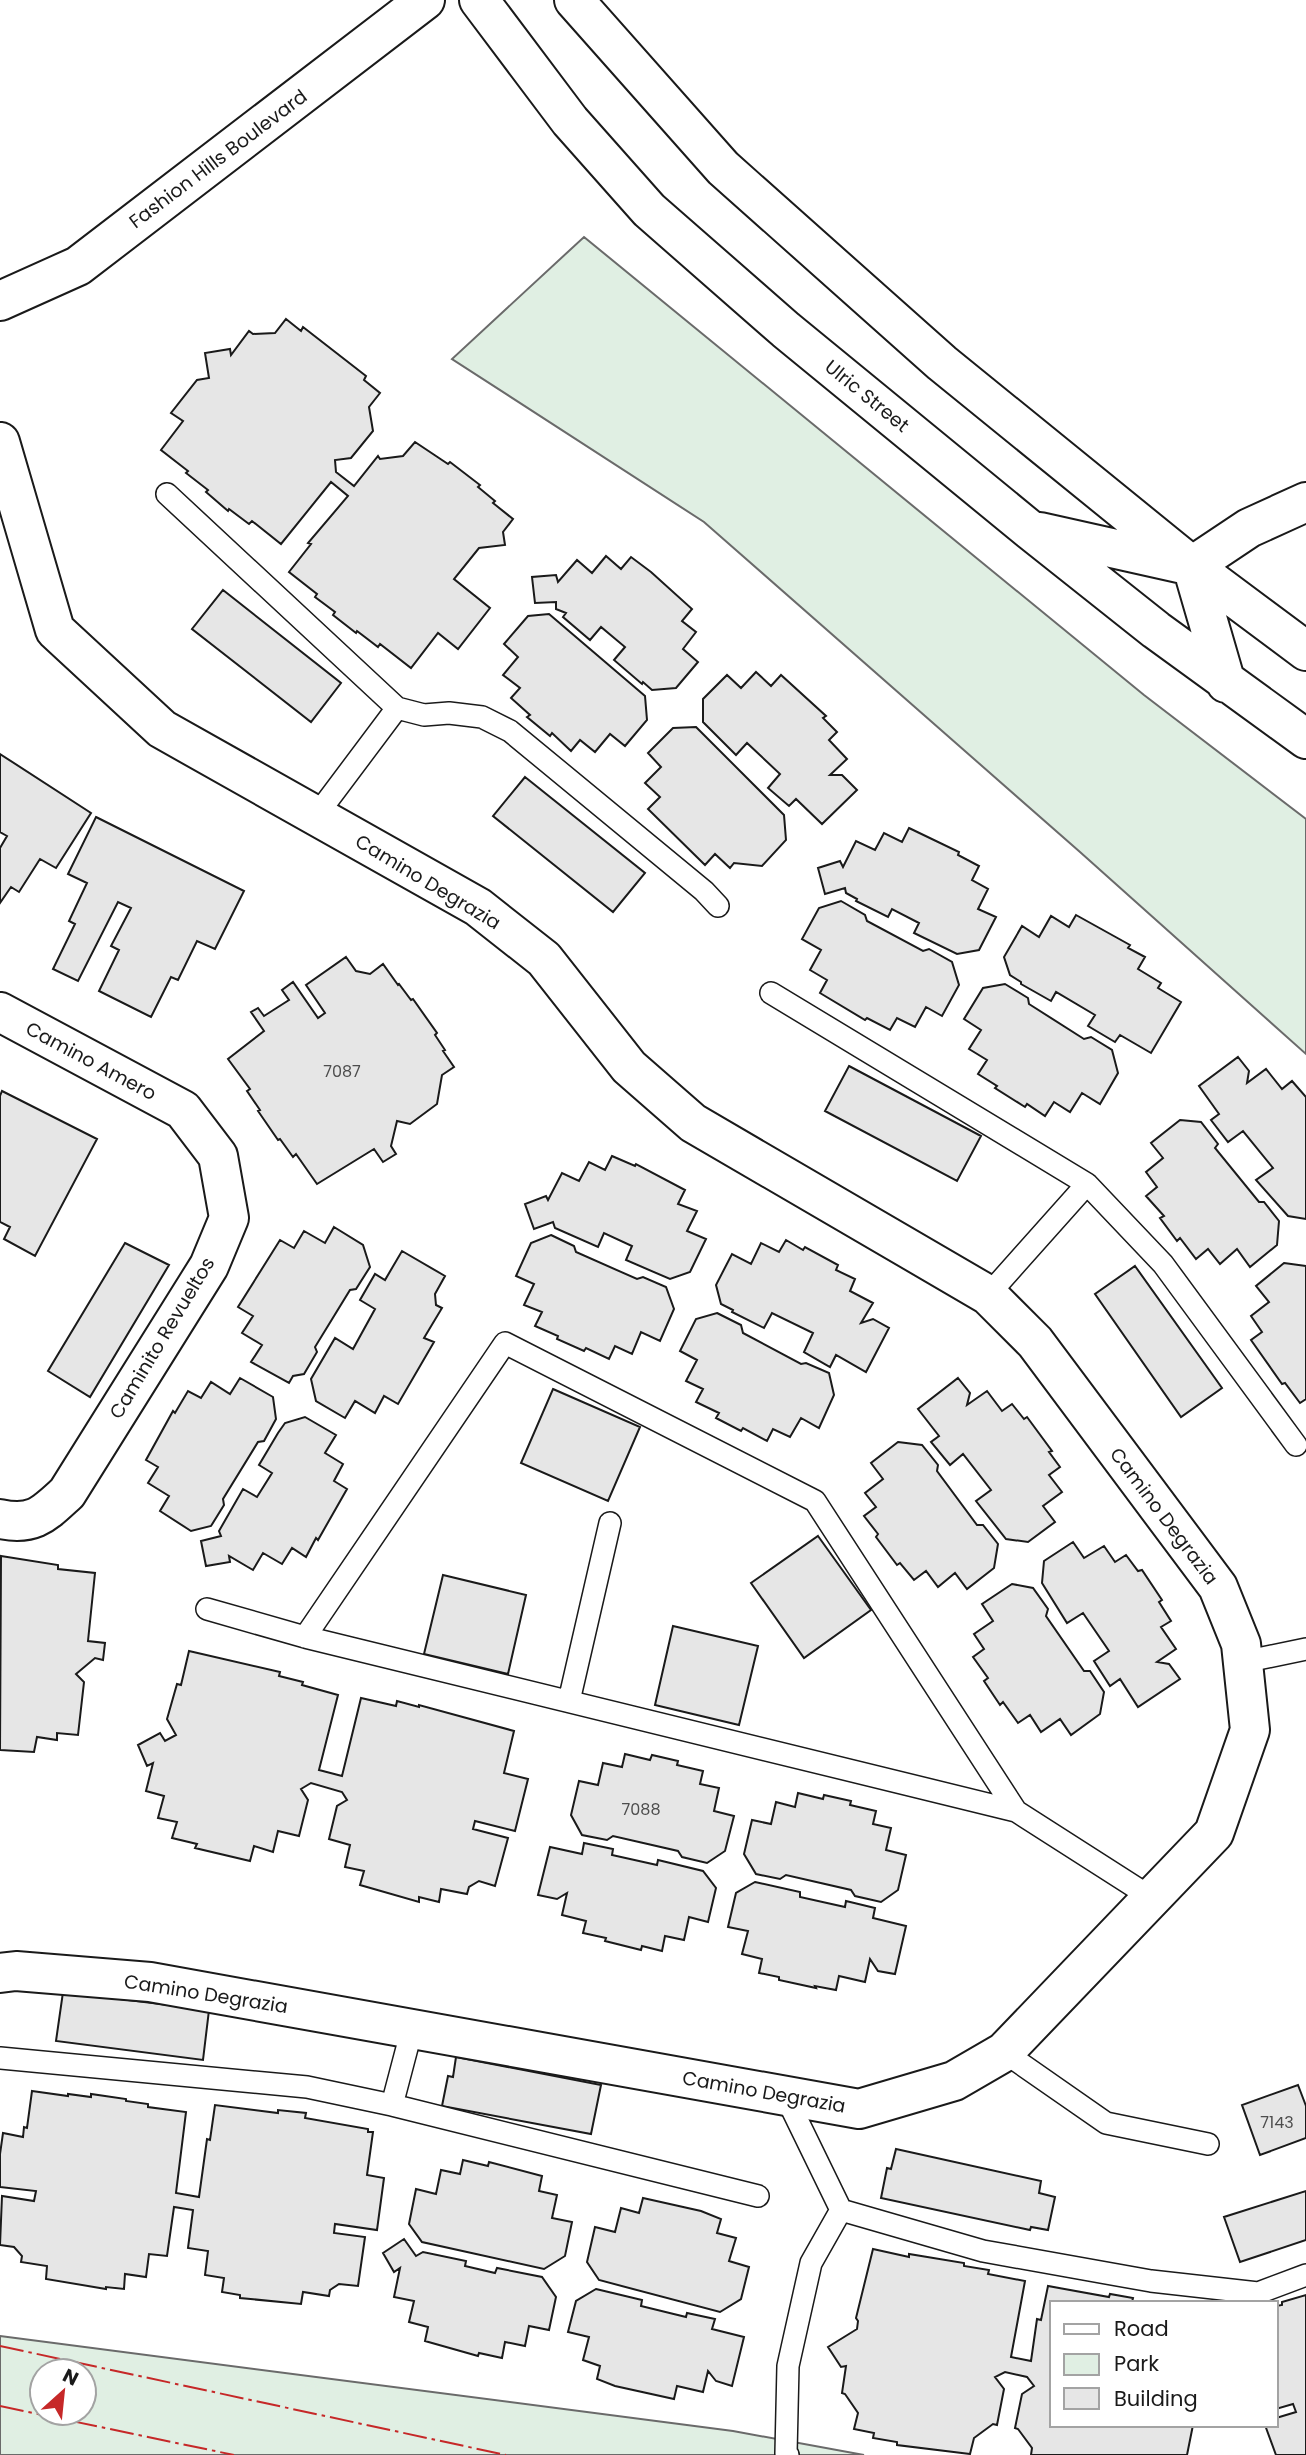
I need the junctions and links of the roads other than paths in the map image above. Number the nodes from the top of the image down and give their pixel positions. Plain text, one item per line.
1 (425, 0) edge
2 (479, 0) edge
3 (574, 0) edge
4 (0, 301) edge
5 (0, 442) edge
6 (167, 494) dead end
7 (1306, 502) edge
8 (1030, 530) junction
9 (1192, 566) junction
10 (1306, 651) edge
11 (1226, 683) junction
12 (397, 708) junction
13 (1306, 739) edge
14 (316, 816) junction
15 (718, 906) dead end
16 (771, 993) dead end
17 (0, 1012) edge
18 (183, 1110) joint
19 (1087, 1184) junction
20 (988, 1295) junction
21 (1296, 1446) dead end
22 (0, 1519) edge
23 (610, 1523) dead end
24 (207, 1609) dead end
25 (304, 1637) junction
26 (1306, 1649) edge
27 (1242, 1661) junction
28 (569, 1701) junction
29 (1016, 1811) junction
30 (1152, 1898) junction
31 (0, 1972) edge
32 (412, 2029) junction
33 (1004, 2052) junction
34 (0, 2058) edge
35 (785, 2095) junction
36 (392, 2105) junction
37 (1208, 2144) dead end
38 (758, 2196) dead end
39 (841, 2210) junction
40 (1306, 2275) edge
41 (788, 2455) edge

1 - 4 street, Fashion Hills Boulevard
2 - 8 street, Ulric Street
3 - 9 street
5 - 14 street, Camino Degrazia
6 - 12 lane
7 - 9 street
8 - 9 street
8 - 11 street, Ulric Street
9 - 10 street
9 - 11 street
11 - 13 street, Ulric Street
12 - 14 lane
12 - 15 lane
14 - 20 street, Camino Degrazia
16 - 19 lane
17 - 18 street, Camino Amero
18 - 22 street, Caminito Revueltos
19 - 20 lane
19 - 21 lane
20 - 27 street, Camino Degrazia
23 - 28 lane
24 - 25 lane
25 - 28 lane
25 - 29 lane
26 - 27 lane
27 - 30 street, Camino Degrazia
28 - 29 lane
29 - 30 lane
30 - 33 street, Camino Degrazia
31 - 32 street, Camino Degrazia
32 - 35 street, Camino Degrazia
32 - 36 lane
33 - 35 street, Camino Degrazia
33 - 37 lane
34 - 36 lane
35 - 39 lane
36 - 38 lane
39 - 40 lane
39 - 41 lane

